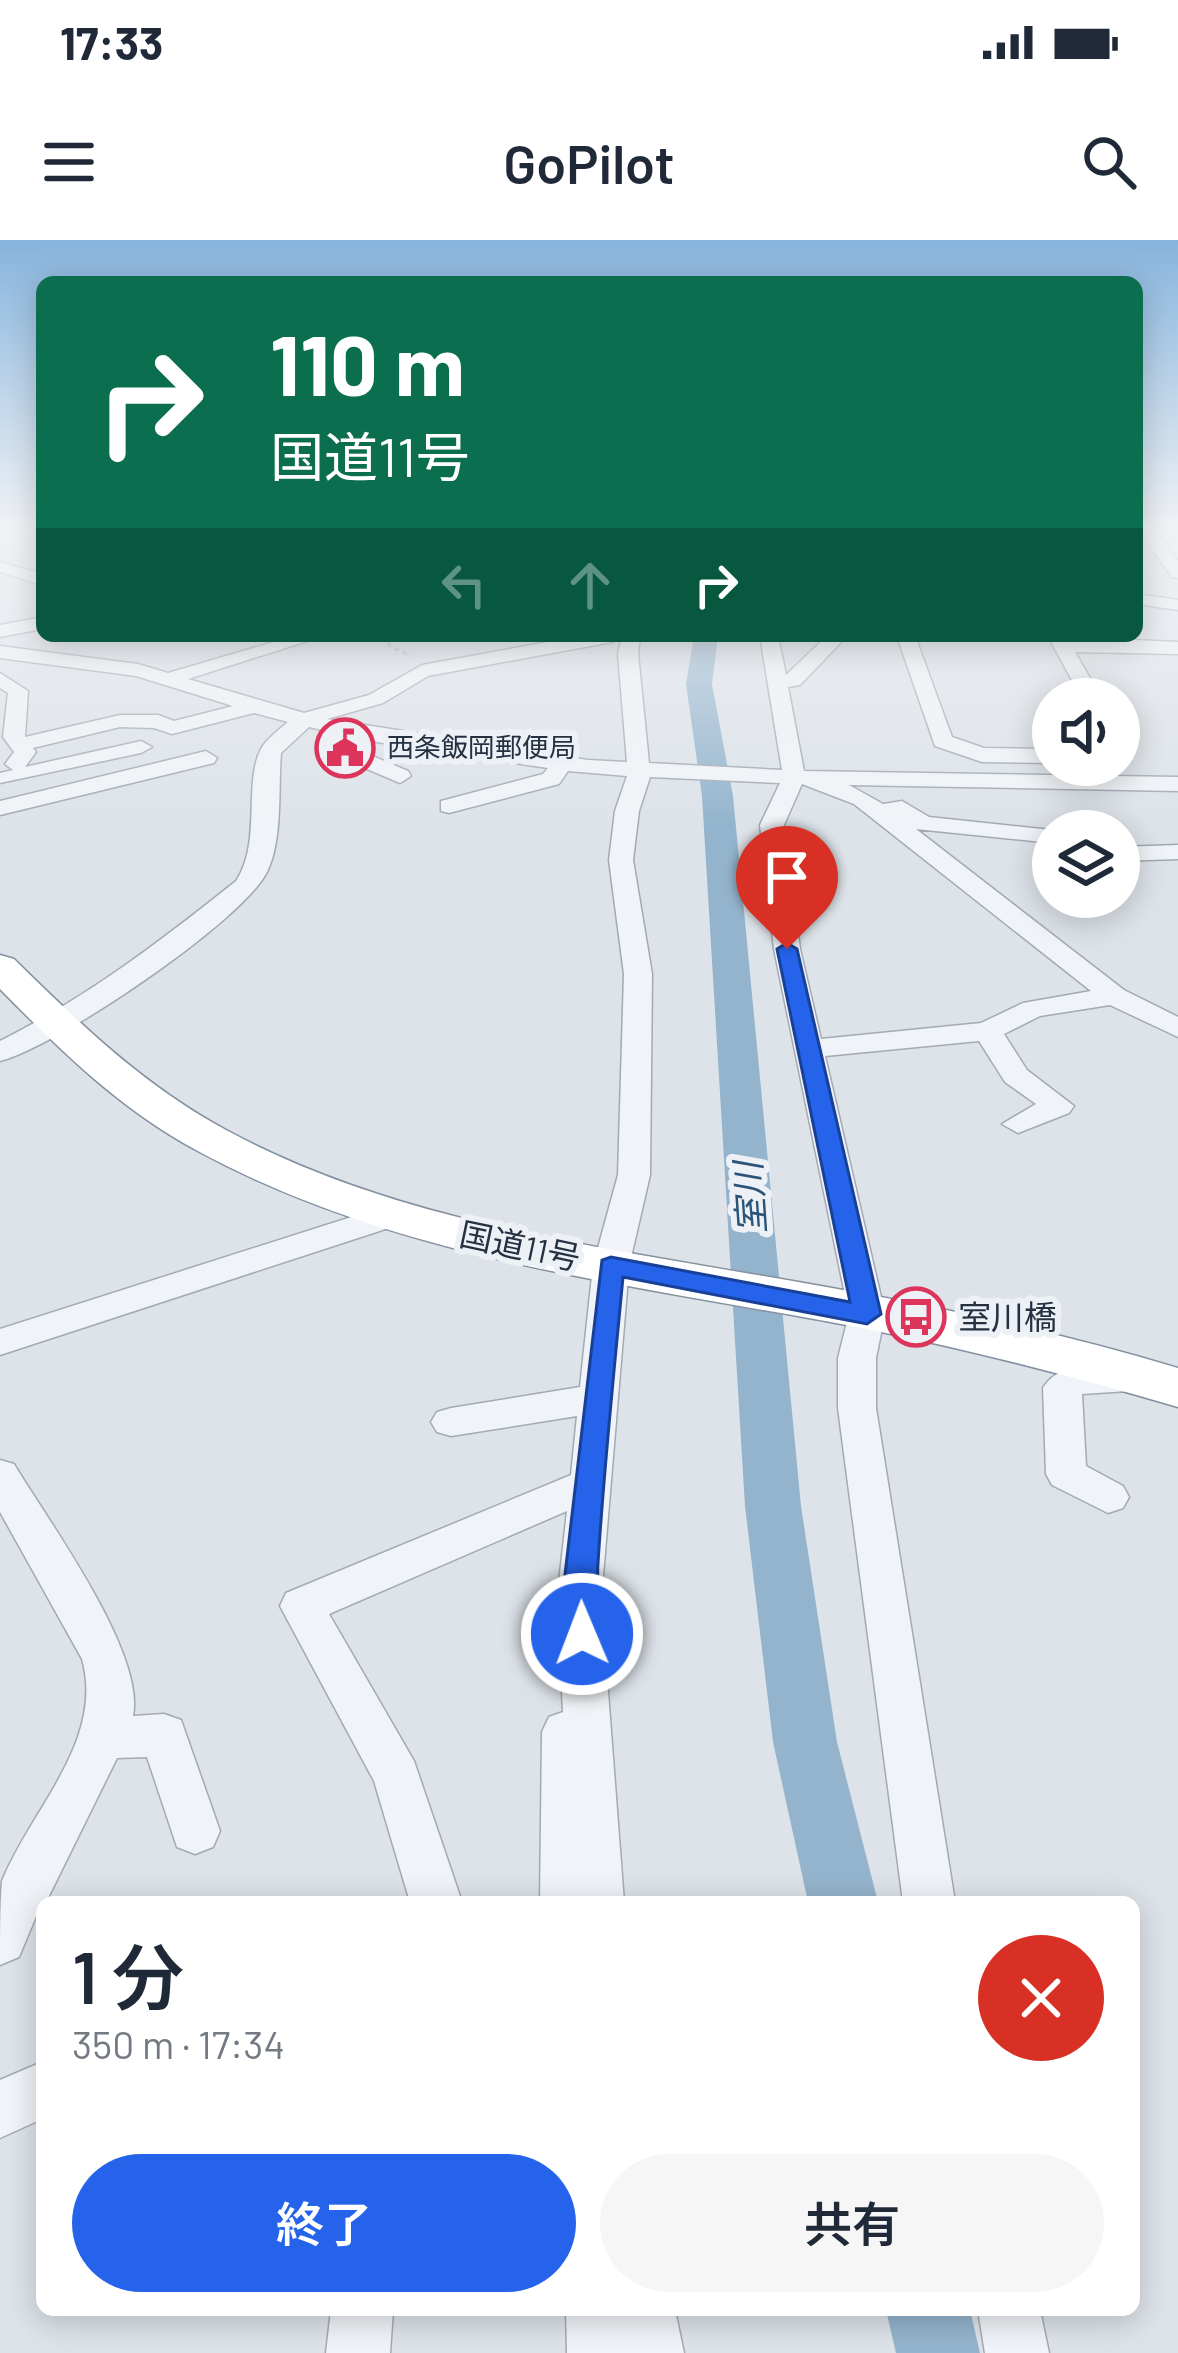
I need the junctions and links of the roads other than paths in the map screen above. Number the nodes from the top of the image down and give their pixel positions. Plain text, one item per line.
1 (235, 642) edge
2 (295, 642) edge
3 (578, 642) edge
4 (630, 642) edge
5 (771, 642) edge
6 (832, 642) edge
7 (908, 642) edge
8 (1061, 642) edge
9 (1106, 642) edge
10 (1178, 648) edge
11 (0, 652) edge
12 (260, 653) junction
13 (1080, 678) edge
14 (0, 679) edge
15 (168, 679) junction
16 (777, 681) junction
17 (253, 706) junction
18 (305, 721) junction
19 (371, 734) junction
20 (21, 745) junction
21 (141, 747) dead end
22 (1032, 756) edge
23 (206, 758) dead end
24 (1140, 763) edge
25 (1178, 770) edge
26 (644, 771) junction
27 (400, 776) dead end
28 (797, 777) junction
29 (851, 778) junction
30 (554, 779) junction
31 (3, 782) edge
32 (1178, 784) edge
33 (474, 800) junction
34 (448, 806) dead end
35 (0, 808) edge
36 (491, 819) dead end
37 (899, 828) junction
38 (1032, 834) edge
39 (1140, 838) edge
40 (1178, 839) edge
41 (1032, 845) edge
42 (1178, 852) edge
43 (1140, 853) edge
44 (0, 967) edge
45 (1114, 996) junction
46 (56, 1024) junction
47 (1178, 1028) edge
48 (987, 1031) junction
49 (808, 1049) junction
50 (0, 1052) edge
51 (1018, 1124) dead end
52 (392, 1215) junction
53 (615, 1266) junction
54 (857, 1313) junction
55 (0, 1342) edge
56 (1159, 1382) edge
57 (596, 1399) junction
58 (451, 1422) dead end
59 (0, 1475) edge
60 (578, 1488) junction
61 (1108, 1497) dead end
62 (101, 1738) junction
63 (196, 1831) dead end
64 (434, 1896) edge
65 (566, 1896) edge
66 (598, 1896) edge
67 (927, 1896) edge
68 (0, 1939) edge
69 (36, 2093) edge
70 (0, 2109) edge
71 (361, 2316) edge
72 (597, 2316) edge
73 (645, 2316) edge
74 (1010, 2316) edge
75 (358, 2353) edge
76 (599, 2353) edge
77 (652, 2353) edge
78 (1017, 2353) edge

1 - 12 street
2 - 12 street
3 - 18 street
4 - 26 street
5 - 16 street
6 - 16 street
7 - 22 street
8 - 13 street
9 - 10 street
11 - 15 street
12 - 15 street
14 - 20 street
15 - 17 street
16 - 28 street
17 - 18 street
17 - 20 street
18 - 19 street
18 - 46 street
19 - 27 street
19 - 30 street
20 - 31 street
21 - 31 street
23 - 35 street
24 - 25 street
26 - 28 street
26 - 30 street
26 - 53 street
28 - 29 street
28 - 37 street
28 - 49 street
29 - 32 street
29 - 38 street
30 - 33 street
33 - 34 street
33 - 36 street
37 - 41 street
37 - 45 street
39 - 40 street
42 - 43 street
44 - 46 highway, 国道11号
45 - 47 street
45 - 48 street
46 - 50 street
46 - 52 highway, 国道11号
48 - 49 street
48 - 51 street
49 - 54 street
52 - 53 highway, 国道11号
52 - 55 street
53 - 54 highway, 国道11号
53 - 57 street
54 - 56 highway, 国道11号
54 - 67 street
56 - 61 street
57 - 58 street
57 - 60 street
59 - 62 street
60 - 64 street
60 - 65 street
60 - 66 street
62 - 63 street
62 - 68 street
69 - 70 street
71 - 75 street
72 - 76 street
73 - 77 street
74 - 78 street

